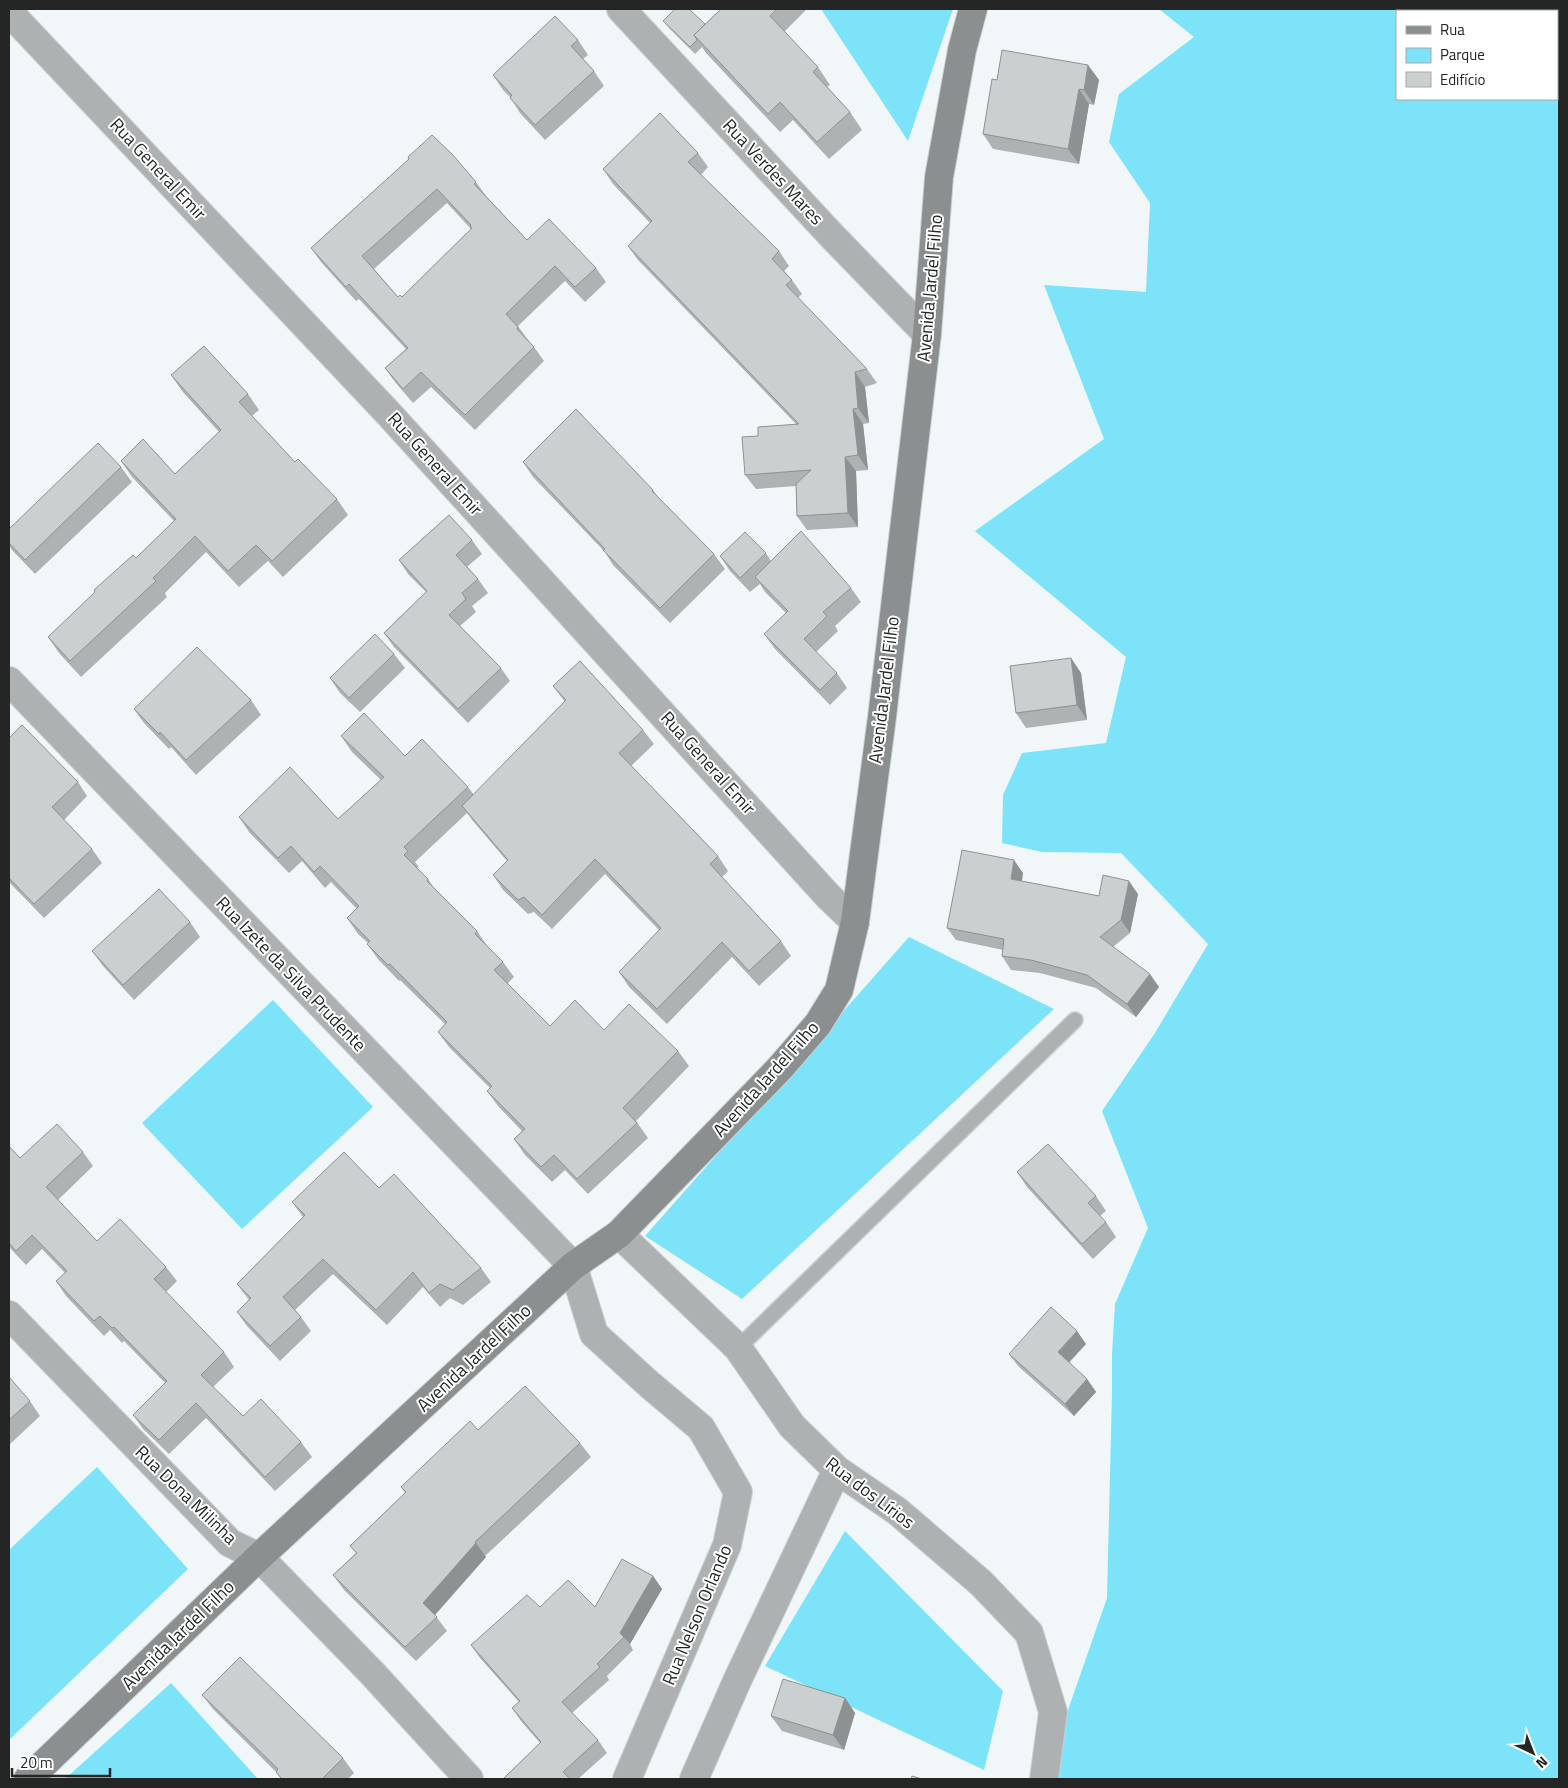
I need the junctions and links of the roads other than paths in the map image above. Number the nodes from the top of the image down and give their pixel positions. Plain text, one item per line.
1 (621, 9) edge
2 (973, 9) edge
3 (9, 12) edge
4 (927, 334) junction
5 (9, 681) edge
6 (855, 922) junction
7 (1074, 1020) dead end
8 (619, 1234) junction
9 (573, 1266) junction
10 (9, 1315) edge
11 (738, 1348) junction
12 (837, 1470) junction
13 (259, 1558) junction
14 (28, 1779) edge
15 (469, 1779) edge
16 (627, 1779) edge
17 (694, 1779) edge
18 (1044, 1779) edge

1 - 4 street, Rua Verdes Mares
2 - 4 main road, Avenida Jardel Filho
3 - 6 street, Rua General Emir
4 - 6 main road, Avenida Jardel Filho
5 - 9 street, Rua Izete da Silva Prudente
6 - 8 main road, Avenida Jardel Filho
7 - 11 lane
8 - 9 main road, Avenida Jardel Filho
8 - 11 street, Rua dos Lírios
9 - 13 main road, Avenida Jardel Filho
9 - 16 street, Rua Nelson Orlando
10 - 13 street, Rua Dona Milinha
11 - 12 street, Rua dos Lírios
12 - 17 street
12 - 18 street, Rua dos Lírios
13 - 14 main road, Avenida Jardel Filho
13 - 15 street, Rua Dona Milinha

